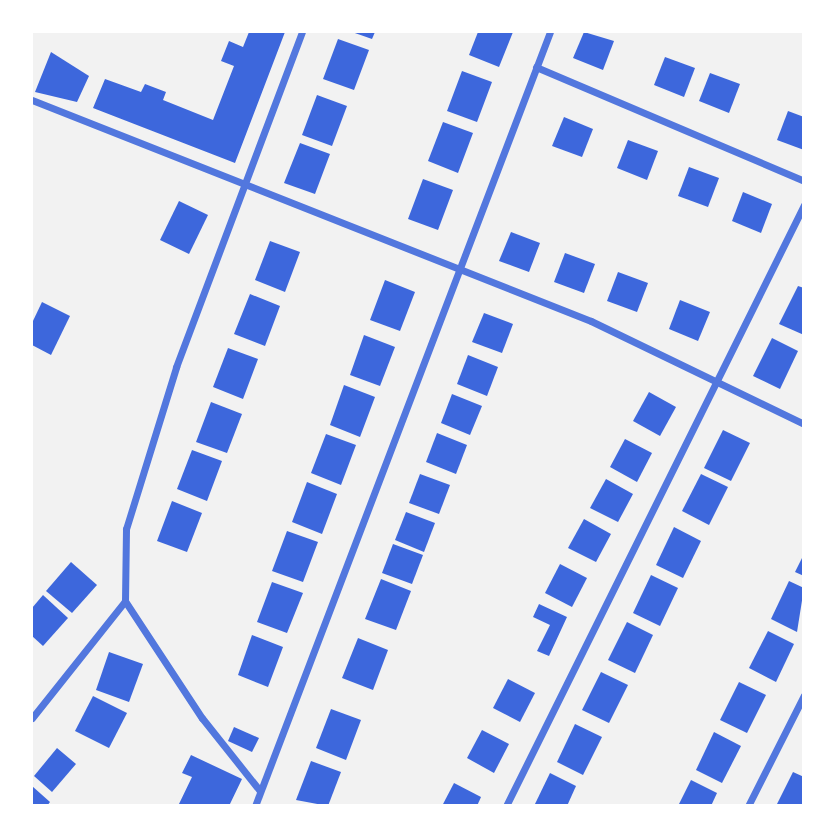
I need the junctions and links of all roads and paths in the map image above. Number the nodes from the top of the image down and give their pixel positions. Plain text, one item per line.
1 (302, 32) edge
2 (550, 32) edge
3 (536, 67) junction
4 (32, 100) edge
5 (803, 181) edge
6 (246, 187) junction
7 (803, 205) edge
8 (459, 269) junction
9 (717, 378) junction
10 (803, 424) edge
11 (125, 601) junction
12 (803, 695) edge
13 (32, 718) edge
14 (260, 790) junction
15 (255, 806) edge
16 (506, 806) edge
17 (748, 806) edge

1 - 6 street
2 - 3 street
3 - 5 street
3 - 8 street
4 - 6 street
6 - 8 street
6 - 11 street
7 - 9 street
8 - 9 street
8 - 14 street
9 - 10 street
9 - 16 street
11 - 13 street
11 - 14 street
12 - 17 street
14 - 15 street

